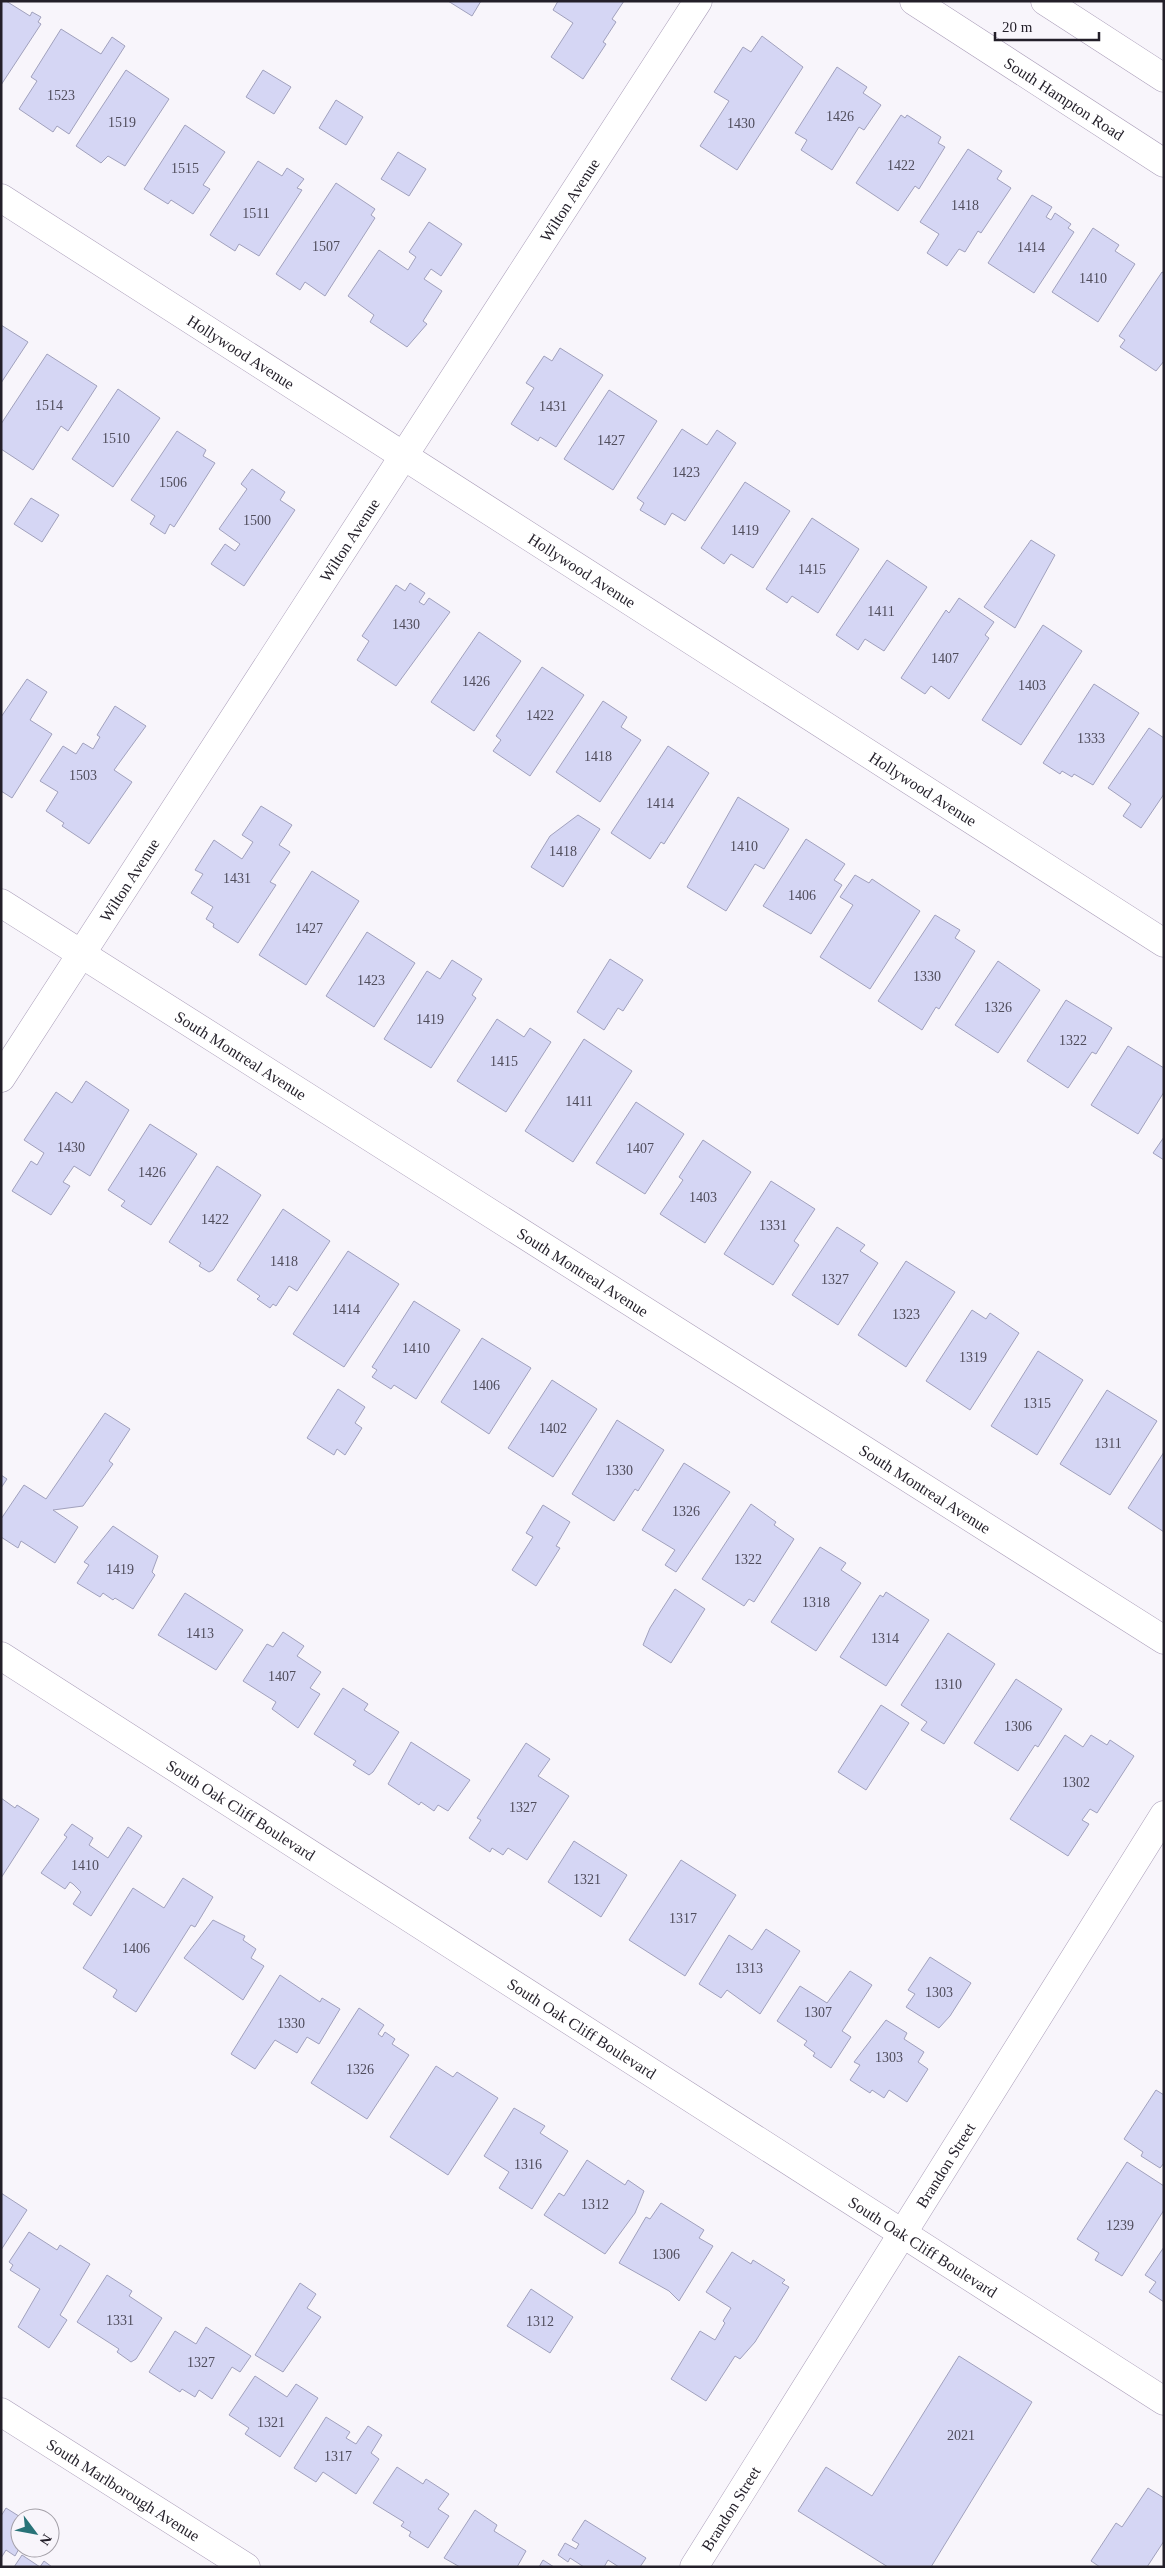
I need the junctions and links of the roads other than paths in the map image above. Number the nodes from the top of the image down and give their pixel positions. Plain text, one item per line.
1 (698, 1) edge
2 (914, 1) edge
3 (1045, 1) edge
4 (1164, 78) edge
5 (1164, 163) edge
6 (1, 198) edge
7 (404, 455) junction
8 (1, 903) edge
9 (1164, 942) edge
10 (82, 954) junction
11 (1, 1078) edge
12 (1164, 1640) edge
13 (1, 1656) edge
14 (1164, 1815) edge
15 (902, 2233) junction
16 (1164, 2401) edge
17 (1, 2412) edge
18 (246, 2567) edge
19 (694, 2567) edge

1 - 7 street, Wilton Avenue
2 - 5 street, South Hampton Road
3 - 4 street
6 - 7 street, Hollywood Avenue
7 - 9 street, Hollywood Avenue
7 - 10 street, Wilton Avenue
8 - 10 street, South Montreal Avenue
10 - 11 street, Wilton Avenue
10 - 12 street, South Montreal Avenue
13 - 15 street, South Oak Cliff Boulevard
14 - 15 street, Brandon Street
15 - 16 street, South Oak Cliff Boulevard
15 - 19 street, Brandon Street
17 - 18 street, South Marlborough Avenue

